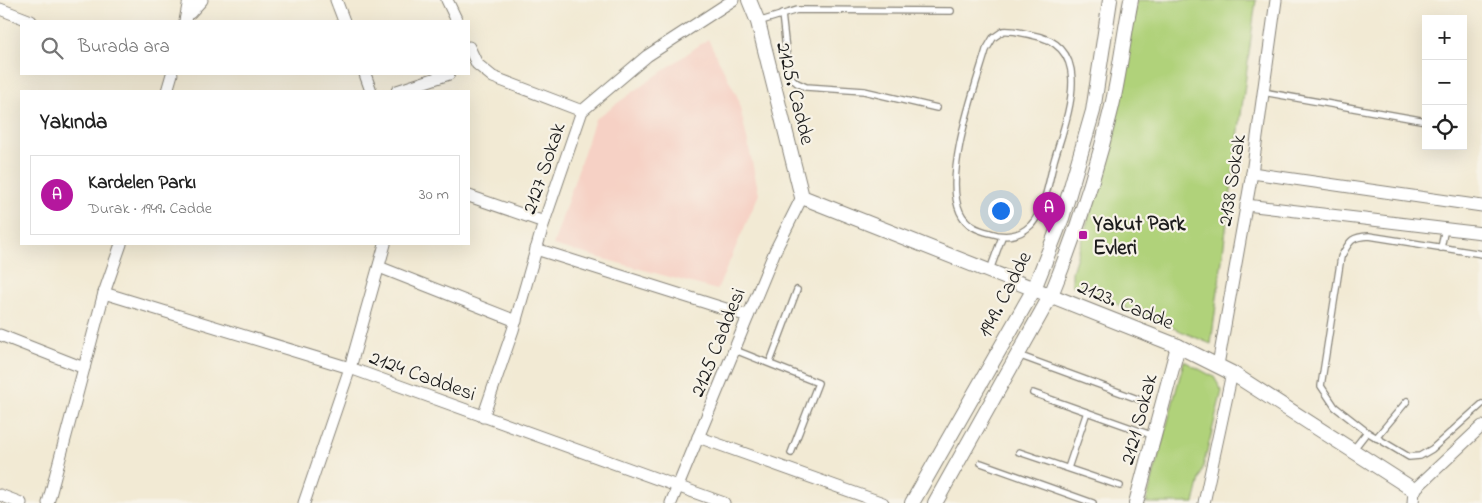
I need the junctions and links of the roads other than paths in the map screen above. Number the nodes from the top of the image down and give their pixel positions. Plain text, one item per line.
1 (189, 0) edge
2 (202, 0) edge
3 (336, 0) edge
4 (447, 0) edge
5 (733, 0) edge
6 (749, 0) edge
7 (1110, 0) edge
8 (1131, 0) edge
9 (1276, 0) edge
10 (0, 9) edge
11 (951, 11) dead end
12 (782, 14) junction
13 (186, 17) edge
14 (28, 20) edge
15 (344, 20) edge
16 (457, 20) edge
17 (758, 22) junction
18 (470, 52) edge
19 (473, 66) edge
20 (170, 75) edge
21 (365, 75) edge
22 (446, 75) edge
23 (167, 90) edge
24 (371, 90) edge
25 (400, 90) edge
26 (1263, 92) junction
27 (937, 108) dead end
28 (582, 111) junction
29 (1422, 120) edge
30 (1252, 173) junction
31 (470, 196) edge
32 (802, 197) junction
33 (1246, 205) junction
34 (1482, 206) edge
35 (544, 222) junction
36 (1445, 228) junction
37 (1482, 233) edge
38 (1002, 237) junction
39 (121, 245) edge
40 (385, 245) edge
41 (1441, 248) junction
42 (536, 249) junction
43 (1482, 254) edge
44 (379, 267) junction
45 (989, 271) junction
46 (1034, 289) junction
47 (797, 290) dead end
48 (104, 293) junction
49 (1051, 295) junction
50 (748, 316) junction
51 (516, 321) junction
52 (0, 335) edge
53 (1178, 346) junction
54 (735, 350) junction
55 (1018, 355) junction
56 (770, 362) junction
57 (1218, 364) junction
58 (84, 368) junction
59 (350, 368) junction
60 (1232, 373) junction
61 (1033, 392) dead end
62 (1407, 401) dead end
63 (1146, 402) dead end
64 (1482, 404) edge
65 (1087, 412) junction
66 (483, 417) junction
67 (1482, 426) edge
68 (1367, 432) junction
69 (1154, 436) junction
70 (698, 437) junction
71 (1376, 438) junction
72 (1353, 451) junction
73 (1019, 452) dead end
74 (791, 453) dead end
75 (981, 463) dead end
76 (1068, 468) junction
77 (678, 486) junction
78 (1120, 486) dead end
79 (0, 495) edge
80 (1414, 497) edge
81 (21, 503) edge
82 (48, 503) edge
83 (304, 503) edge
84 (671, 503) edge
85 (724, 503) edge
86 (883, 503) edge
87 (912, 503) edge
88 (935, 503) edge
89 (1093, 503) edge
90 (1136, 503) edge
91 (1204, 503) edge

1 - 13 street
2 - 13 street
3 - 15 street
4 - 16 street
5 - 28 street, 2127 Sokak
6 - 17 street, 2125. Cadde
7 - 46 street, 1949. Cadde
8 - 49 street, 1949. Cadde
9 - 26 street, 2138 Sokak
10 - 14 street
11 - 12 lane
12 - 17 lane
12 - 27 lane
17 - 32 street, 2125. Cadde
18 - 19 street
19 - 28 street
20 - 23 street
21 - 24 street
22 - 25 street
26 - 29 lane
26 - 30 street, 2138 Sokak
28 - 35 street, 2127 Sokak
30 - 33 street, 2138 Sokak
30 - 34 street
31 - 35 street
32 - 45 street, 2123. Cadde
32 - 50 street, 2125 Caddesi
33 - 36 street
33 - 57 street, 2138 Sokak
35 - 42 street, 2127 Sokak
36 - 37 street
36 - 41 lane
38 - 38 lane
38 - 45 lane
39 - 48 street
40 - 44 street
41 - 43 lane
41 - 68 lane
42 - 50 street
42 - 51 street, 2127 Sokak
44 - 51 street
44 - 59 street
45 - 46 street, 2123. Cadde
46 - 49 street, 2123. Cadde
46 - 87 street, 1949. Cadde
47 - 56 lane
48 - 58 street
48 - 59 street, 2124 Caddesi
49 - 53 street, 2123. Cadde
49 - 55 street, 1949. Cadde
50 - 54 street, 2125 Caddesi
51 - 66 street, 2127 Sokak
52 - 58 street
53 - 57 street, 2123. Cadde
53 - 69 street, 2121 Sokak
54 - 56 lane
54 - 70 street, 2125 Caddesi
55 - 63 lane
55 - 88 street, 1949. Cadde
56 - 74 lane
57 - 60 street, 2123. Cadde
58 - 82 street
59 - 66 street, 2124 Caddesi
59 - 83 street
60 - 72 street, 2123. Cadde
60 - 91 street
61 - 65 lane
62 - 71 lane
64 - 71 lane
65 - 69 lane
65 - 76 lane
66 - 77 street, 2124 Caddesi
67 - 80 street
68 - 71 lane
68 - 72 lane
69 - 90 street, 2121 Sokak
70 - 77 street, 2125 Caddesi
70 - 86 street
72 - 80 street, 2123. Cadde
73 - 76 lane
75 - 89 lane
76 - 78 lane
77 - 84 street, 2125 Caddesi
77 - 85 street, 2124 Caddesi
79 - 81 street

